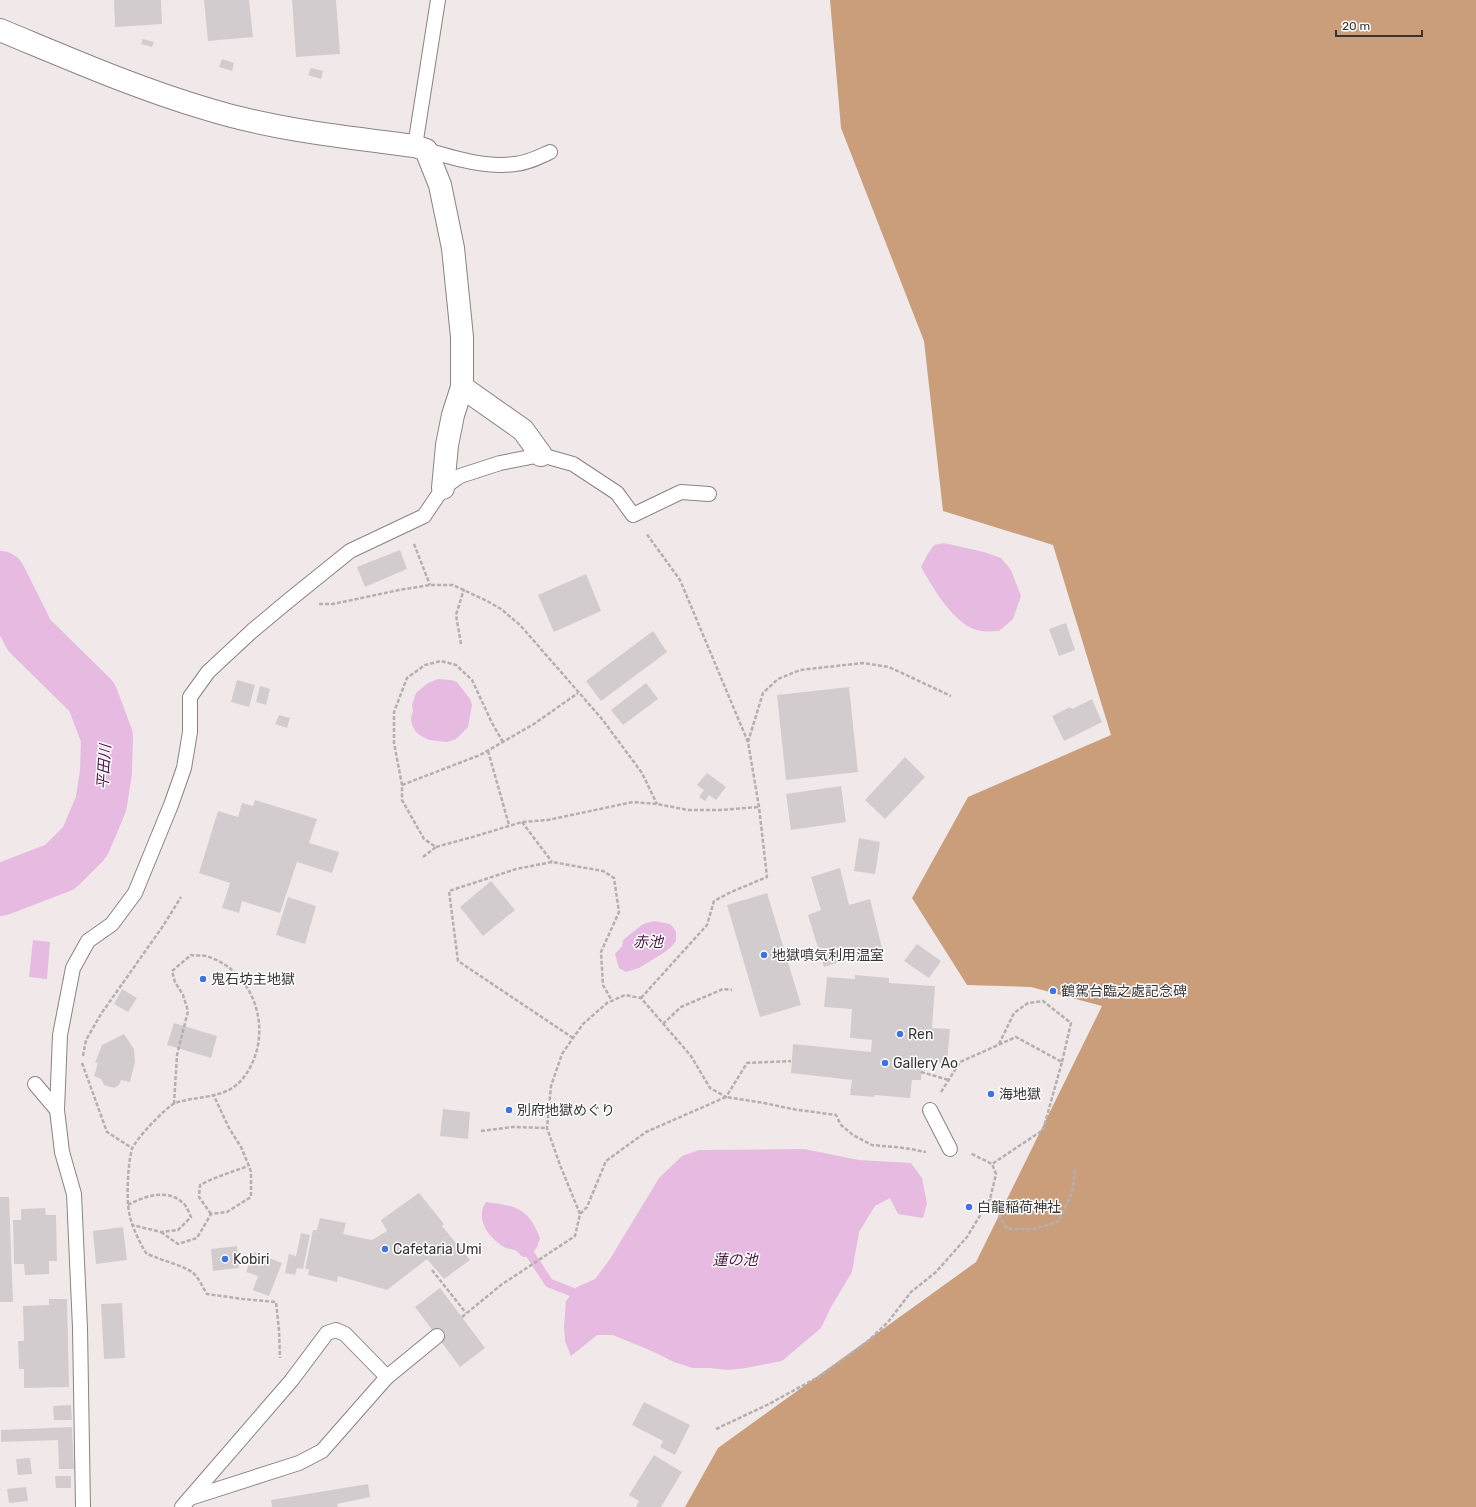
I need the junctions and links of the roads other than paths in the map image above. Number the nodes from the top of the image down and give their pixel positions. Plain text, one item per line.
1 (438, 0) edge
2 (0, 30) edge
3 (421, 148) junction
4 (550, 152) dead end
5 (462, 387) junction
6 (541, 455) junction
7 (443, 488) junction
8 (710, 494) dead end
9 (35, 1084) dead end
10 (57, 1110) junction
11 (930, 1110) road end
12 (950, 1149) road end
13 (437, 1336) dead end
14 (387, 1376) junction
15 (186, 1503) edge
16 (83, 1507) edge

1 - 3 lane
2 - 3 street
3 - 4 lane
3 - 5 street
5 - 6 street
5 - 7 street
6 - 7 lane
6 - 8 lane
7 - 10 lane
9 - 10 lane
10 - 16 lane
11 - 12 lane
13 - 14 lane
14 - 15 lane
14 - 15 lane

